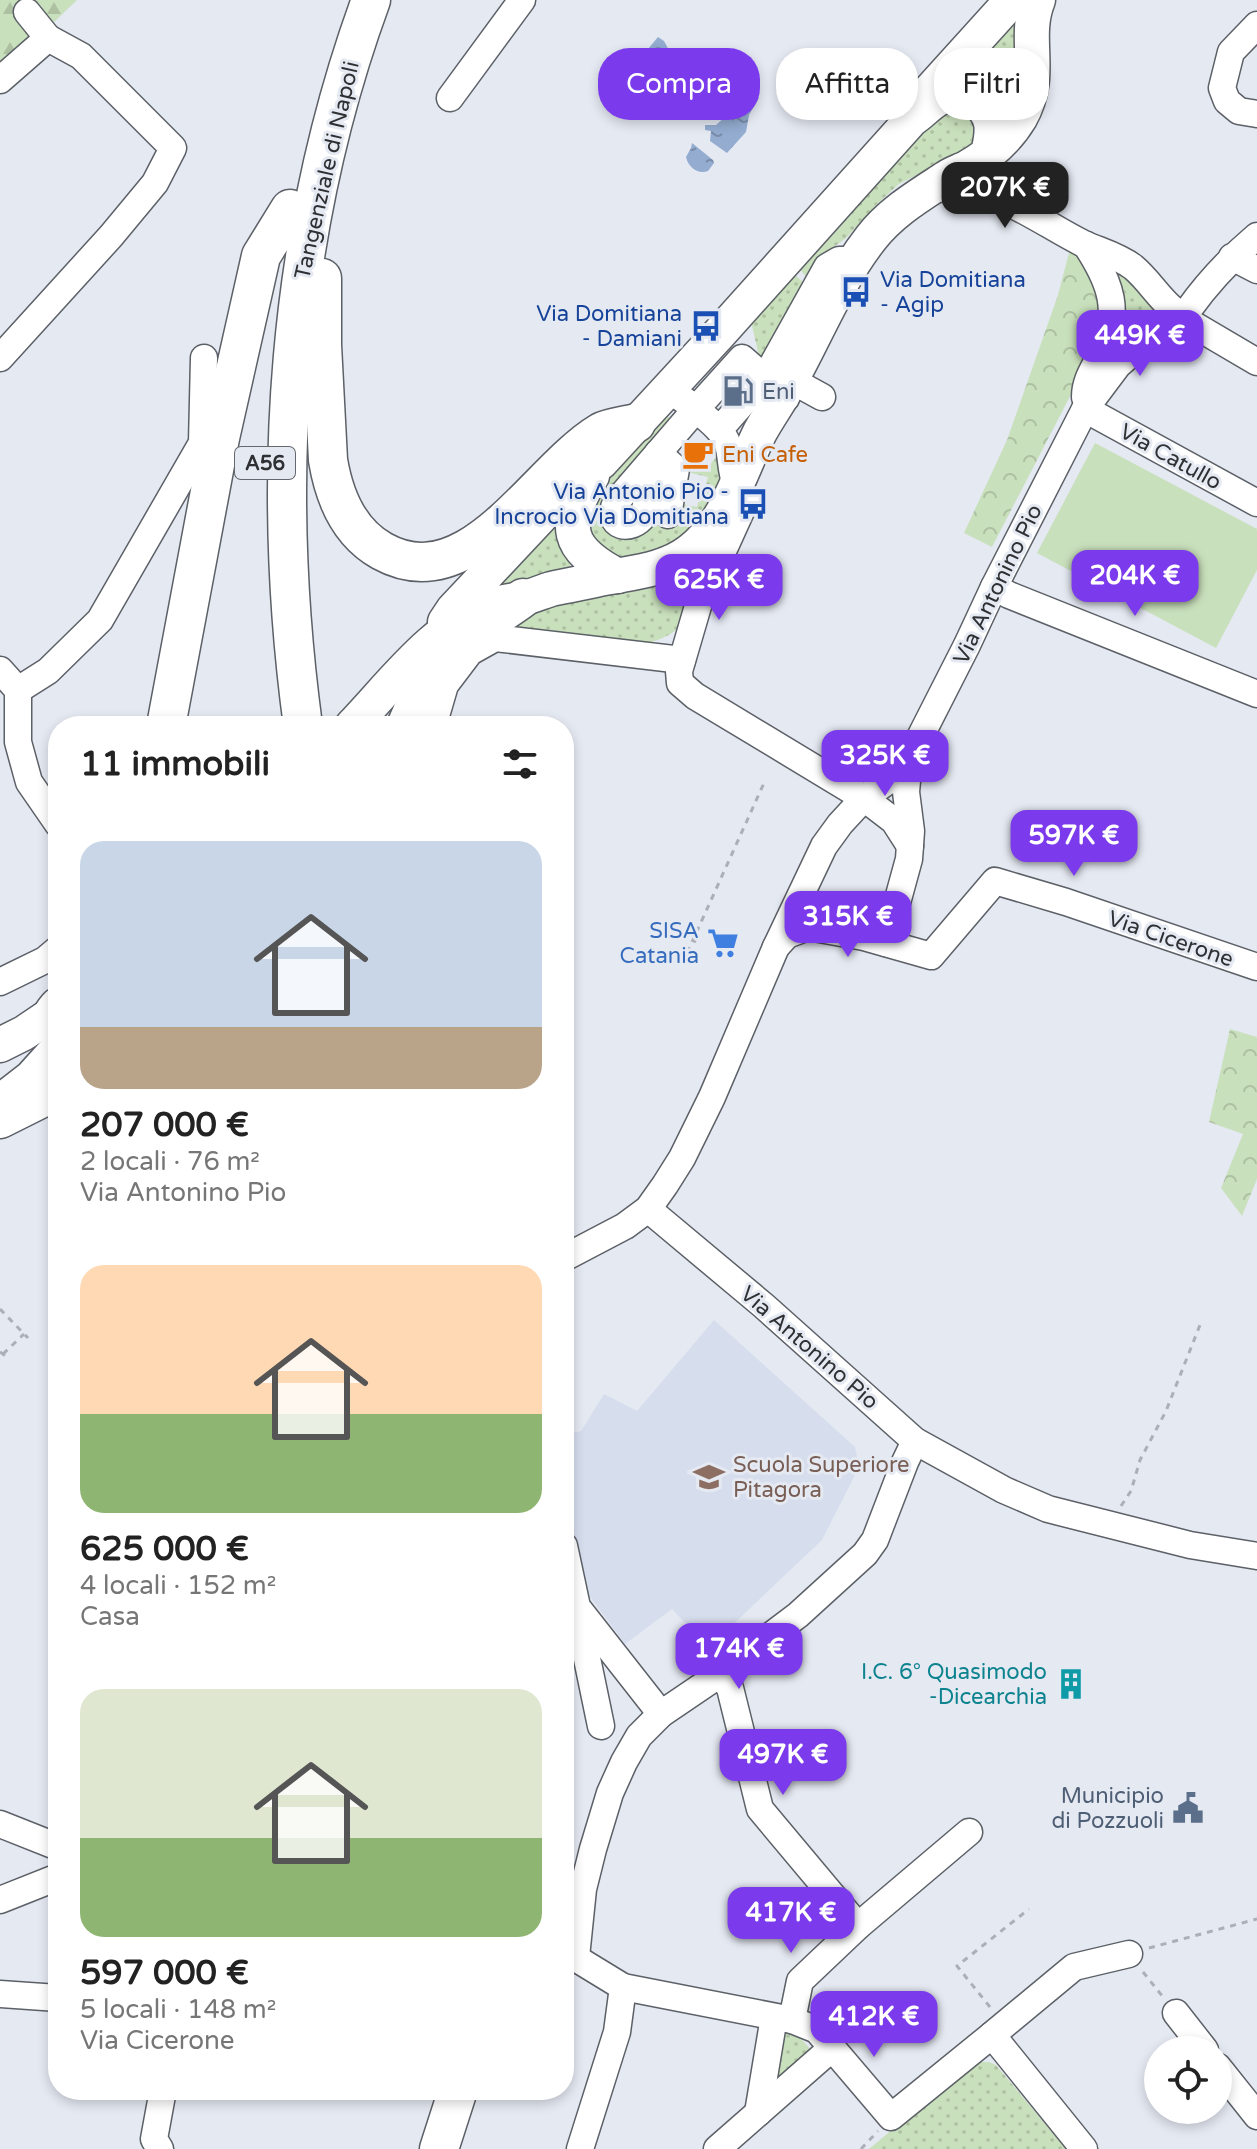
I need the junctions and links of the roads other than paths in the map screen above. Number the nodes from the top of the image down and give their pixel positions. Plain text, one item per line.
1 (347, 0) edge
2 (371, 0) edge
3 (522, 0) edge
4 (1012, 0) edge
5 (1038, 0) edge
6 (27, 12) dead end
7 (48, 38) junction
8 (1255, 41) edge
9 (0, 80) edge
10 (450, 98) dead end
11 (918, 103) edge
12 (1257, 114) edge
13 (918, 115) edge
14 (911, 120) edge
15 (988, 154) junction
16 (933, 188) junction
17 (303, 203) junction
18 (1257, 236) edge
19 (1086, 245) junction
20 (1232, 257) junction
21 (1257, 270) edge
22 (734, 317) junction
23 (1183, 317) junction
24 (0, 358) edge
25 (204, 358) dead end
26 (742, 358) junction
27 (1257, 362) edge
28 (778, 379) junction
29 (669, 389) junction
30 (822, 397) dead end
31 (696, 409) junction
32 (1085, 409) junction
33 (636, 423) junction
34 (719, 430) junction
35 (601, 462) junction
36 (736, 484) junction
37 (1257, 503) edge
38 (668, 515) dead end
39 (618, 576) junction
40 (994, 587) junction
41 (523, 598) junction
42 (437, 637) junction
43 (682, 660) junction
44 (0, 670) edge
45 (18, 690) junction
46 (1257, 694) edge
47 (168, 716) edge
48 (291, 716) edge
49 (362, 716) edge
50 (411, 716) edge
51 (436, 716) edge
52 (909, 759) junction
53 (864, 798) junction
54 (48, 810) edge
55 (840, 824) junction
56 (910, 846) junction
57 (792, 905) junction
58 (821, 928) junction
59 (886, 943) junction
60 (776, 947) junction
61 (48, 957) edge
62 (1257, 967) edge
63 (0, 982) edge
64 (48, 1023) edge
65 (48, 1039) edge
66 (2, 1042) edge
67 (48, 1095) edge
68 (0, 1102) edge
69 (0, 1119) edge
70 (648, 1209) junction
71 (574, 1253) edge
72 (915, 1441) junction
73 (1257, 1555) edge
74 (574, 1593) edge
75 (577, 1607) junction
76 (720, 1674) junction
77 (661, 1714) junction
78 (601, 1726) dead end
79 (0, 1824) edge
80 (969, 1832) dead end
81 (48, 1843) edge
82 (48, 1881) edge
83 (0, 1900) edge
84 (858, 1926) junction
85 (574, 1934) edge
86 (1129, 1954) road end
87 (574, 1956) edge
88 (623, 1987) junction
89 (0, 1994) edge
90 (48, 1997) edge
91 (1176, 2013) road end
92 (783, 2018) junction
93 (998, 2030) junction
94 (1194, 2036) edge
95 (832, 2048) junction
96 (1232, 2085) edge
97 (161, 2100) edge
98 (455, 2100) edge
99 (482, 2100) edge
100 (758, 2113) junction
101 (1257, 2116) edge
102 (160, 2149) edge
103 (439, 2149) edge
104 (466, 2149) edge
105 (580, 2149) edge
106 (717, 2149) edge
107 (1084, 2149) edge

1 - 17 highway, Tangenziale di Napoli / A56
2 - 17 highway, Tangenziale di Napoli / A56
3 - 10 street
4 - 11 main road
5 - 15 main road
6 - 7 street
7 - 9 street
7 - 24 street
8 - 12 street
13 - 15 main road
14 - 22 main road
15 - 16 main road
16 - 19 street
16 - 28 main road
17 - 33 highway
17 - 47 highway
17 - 48 highway, Tangenziale di Napoli / A56
18 - 20 street, Via Antonino Pio
19 - 23 street
19 - 32 street, Via Antonino Pio
20 - 21 street
20 - 23 street, Via Antonino Pio
22 - 26 street
22 - 29 main road
23 - 27 street
23 - 32 street, Via Antonino Pio
25 - 45 street
26 - 28 street
26 - 31 street
28 - 30 street
28 - 34 street
28 - 36 main road
28 - 43 street
29 - 31 street
29 - 33 main road
31 - 34 street
31 - 38 street
32 - 37 street, Via Catullo
32 - 40 street, Via Antonino Pio
33 - 35 main road
34 - 36 street
35 - 39 main road
35 - 42 main road
36 - 39 main road
39 - 41 main road
40 - 46 street
40 - 52 street, Via Antonino Pio
41 - 42 main road
41 - 50 highway
42 - 49 main road
43 - 51 street
43 - 53 street
44 - 45 street
45 - 54 street
52 - 53 street, Via Antonino Pio
52 - 56 street, Via Antonino Pio
53 - 55 street, Via Antonino Pio
53 - 56 street
55 - 56 street
55 - 57 street, Via Antonino Pio
56 - 59 street, Via Antonino Pio
57 - 58 street
57 - 60 street, Via Antonino Pio
58 - 59 street
58 - 60 street
59 - 62 street, Via Cicerone
60 - 70 street, Via Antonino Pio
61 - 63 street
64 - 66 main road
65 - 68 main road
67 - 69 highway
70 - 71 street
70 - 72 street, Via Antonino Pio
72 - 73 street, Via Antonino Pio
72 - 76 street
74 - 75 street
75 - 77 street
75 - 78 street
76 - 77 street
76 - 84 street
77 - 85 street
79 - 81 street
80 - 84 street
82 - 83 street
84 - 92 street
86 - 93 street
87 - 88 street
88 - 92 street
88 - 105 street
89 - 90 street
91 - 94 street
92 - 95 street
92 - 100 street
93 - 95 street
93 - 107 street
95 - 100 street
96 - 101 street
97 - 102 street
98 - 103 highway
99 - 104 highway
100 - 106 street

